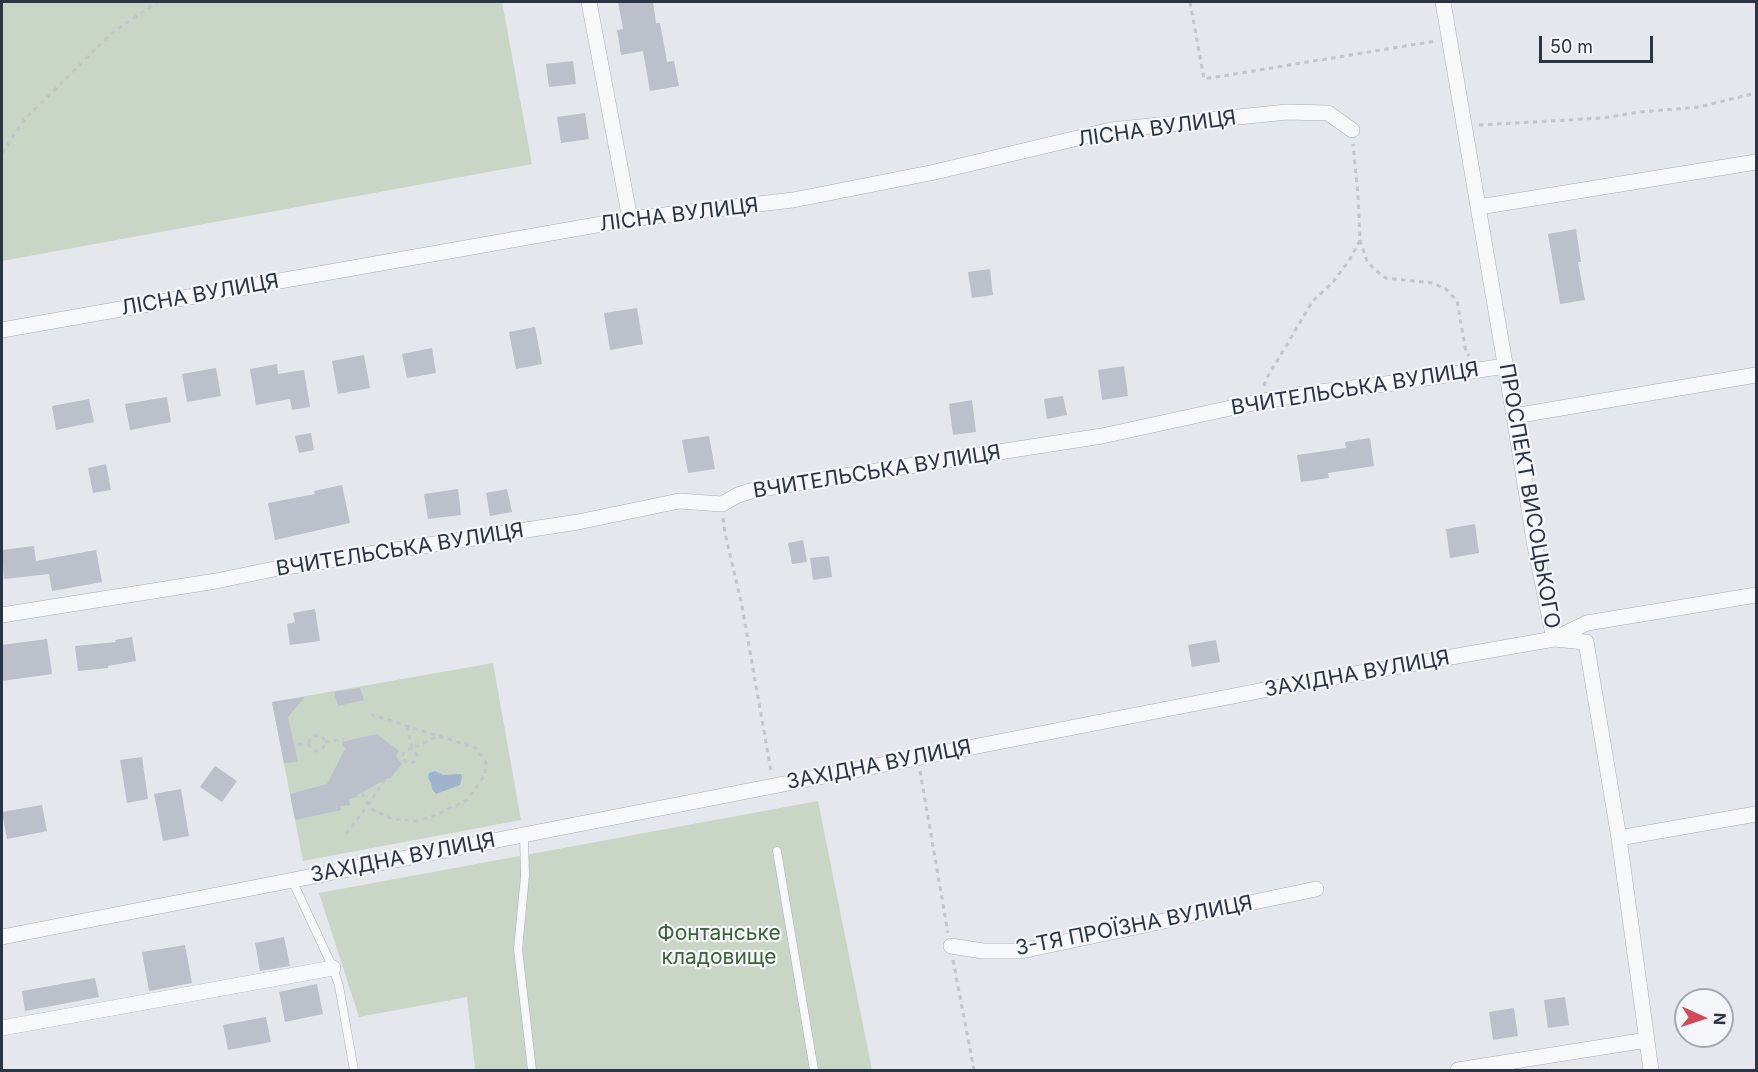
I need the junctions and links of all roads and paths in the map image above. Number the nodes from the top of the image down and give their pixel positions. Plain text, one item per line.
1 (158, 2) edge
2 (589, 2) edge
3 (1190, 2) edge
4 (1443, 2) edge
5 (1449, 39) junction
6 (1756, 93) edge
7 (1465, 127) junction
8 (1352, 130) joint
9 (2, 153) edge
10 (1756, 162) edge
11 (1479, 207) junction
12 (630, 219) junction
13 (1360, 240) junction
14 (2, 330) edge
15 (1505, 366) junction
16 (1480, 369) junction
17 (1756, 375) edge
18 (1258, 402) junction
19 (1514, 416) junction
20 (722, 504) junction
21 (1756, 594) edge
22 (2, 615) edge
23 (1554, 639) junction
24 (366, 713) dead end
25 (407, 726) junction
26 (438, 736) junction
27 (344, 739) dead end
28 (325, 742) junction
29 (309, 744) junction
30 (298, 745) dead end
31 (412, 749) junction
32 (918, 757) junction
33 (385, 779) dead end
34 (773, 785) junction
35 (362, 793) dead end
36 (369, 804) junction
37 (1756, 814) edge
38 (346, 834) dead end
39 (524, 834) junction
40 (1619, 838) junction
41 (777, 851) dead end
42 (292, 880) junction
43 (1316, 889) dead end
44 (2, 937) edge
45 (951, 946) junction
46 (333, 968) junction
47 (2, 1028) edge
48 (1647, 1040) junction
49 (354, 1071) edge
50 (532, 1071) edge
51 (814, 1071) edge
52 (974, 1071) edge
53 (1458, 1071) edge
54 (1651, 1071) edge

1 - 9 path
2 - 12 street
3 - 5 path
4 - 5 street, ПРОСПЕКТ ВИСОЦЬКОГО
5 - 7 street, ПРОСПЕКТ ВИСОЦЬКОГО
6 - 7 path
7 - 11 street, ПРОСПЕКТ ВИСОЦЬКОГО
8 - 12 street, ЛІСНА ВУЛИЦЯ
8 - 13 path
10 - 11 street
11 - 15 street, ПРОСПЕКТ ВИСОЦЬКОГО
12 - 14 street, ЛІСНА ВУЛИЦЯ
13 - 16 path
13 - 18 path
15 - 16 street, ВЧИТЕЛЬСЬКА ВУЛИЦЯ
15 - 19 street, ПРОСПЕКТ ВИСОЦЬКОГО
16 - 18 street, ВЧИТЕЛЬСЬКА ВУЛИЦЯ
17 - 19 street
18 - 20 street, ВЧИТЕЛЬСЬКА ВУЛИЦЯ
19 - 23 street, ПРОСПЕКТ ВИСОЦЬКОГО
20 - 22 street, ВЧИТЕЛЬСЬКА ВУЛИЦЯ
20 - 34 path
21 - 23 street, ЗАХІДНА ВУЛИЦЯ
23 - 32 street, ЗАХІДНА ВУЛИЦЯ
23 - 40 street, ПРОСПЕКТ ВИСОЦЬКОГО
24 - 25 path
25 - 26 path
25 - 31 path
26 - 31 path
26 - 36 path
27 - 28 path
28 - 29 path
28 - 29 path
29 - 30 path
31 - 31 path
32 - 34 street, ЗАХІДНА ВУЛИЦЯ
32 - 45 path
33 - 36 path
34 - 39 street, ЗАХІДНА ВУЛИЦЯ
35 - 36 path
36 - 38 path
37 - 40 street
39 - 42 street, ЗАХІДНА ВУЛИЦЯ
39 - 50 lane
40 - 48 street, ПРОСПЕКТ ВИСОЦЬКОГО
41 - 51 lane
42 - 44 street, ЗАХІДНА ВУЛИЦЯ
42 - 46 lane
43 - 45 street, 3-ТЯ ПРОЇЗНА ВУЛИЦЯ
45 - 52 path
46 - 47 street
46 - 49 lane
48 - 53 street
48 - 54 street, ПРОСПЕКТ ВИСОЦЬКОГО

